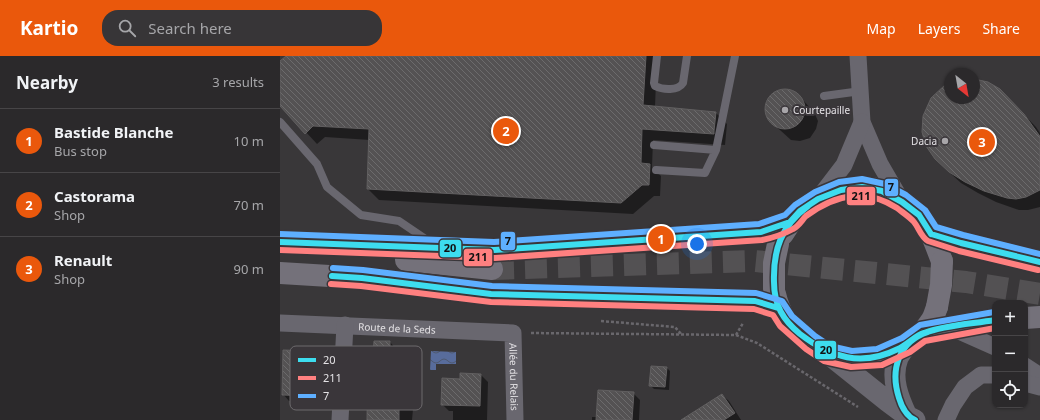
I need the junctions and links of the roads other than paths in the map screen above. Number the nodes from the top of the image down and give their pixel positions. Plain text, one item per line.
1 (657, 56) edge
2 (687, 56) edge
3 (735, 56) edge
4 (858, 56) edge
5 (860, 91) junction
6 (824, 96) dead end
7 (280, 122) edge
8 (862, 122) junction
9 (654, 145) dead end
10 (716, 150) junction
11 (656, 170) dead end
12 (818, 199) junction
13 (902, 202) junction
14 (790, 222) junction
15 (931, 234) junction
16 (280, 242) edge
17 (280, 247) edge
18 (439, 248) junction
19 (1040, 262) edge
20 (280, 270) edge
21 (280, 273) edge
22 (776, 299) junction
23 (1040, 317) edge
24 (1028, 318) edge
25 (992, 320) edge
26 (280, 322) edge
27 (345, 325) junction
28 (950, 327) junction
29 (513, 333) joint
30 (914, 339) junction
31 (344, 346) edge
32 (992, 346) edge
33 (827, 353) junction
34 (1028, 368) edge
35 (992, 375) edge
36 (1040, 376) edge
37 (1028, 384) edge
38 (1040, 387) edge
39 (341, 410) edge
40 (911, 418) edge
41 (340, 420) edge
42 (514, 420) edge
43 (946, 420) edge

1 - 2 lane
3 - 10 lane
4 - 5 street
5 - 6 lane
5 - 8 street
7 - 18 lane
8 - 12 street
8 - 13 street
9 - 10 lane
10 - 11 lane
12 - 13 main road
12 - 14 main road
13 - 15 main road
14 - 18 main road
14 - 22 main road, bridge
15 - 19 main road
15 - 30 main road, bridge
16 - 18 main road
17 - 20 main road
21 - 22 main road
22 - 33 main road
23 - 24 main road
25 - 28 main road
26 - 27 street, Route de la Seds
27 - 29 street, Route de la Seds
27 - 31 street
28 - 30 main road
28 - 32 street
29 - 42 street, Allée du Relais
30 - 33 main road
30 - 40 street
33 - 40 street
34 - 36 street
35 - 43 street
37 - 38 street
39 - 41 street

